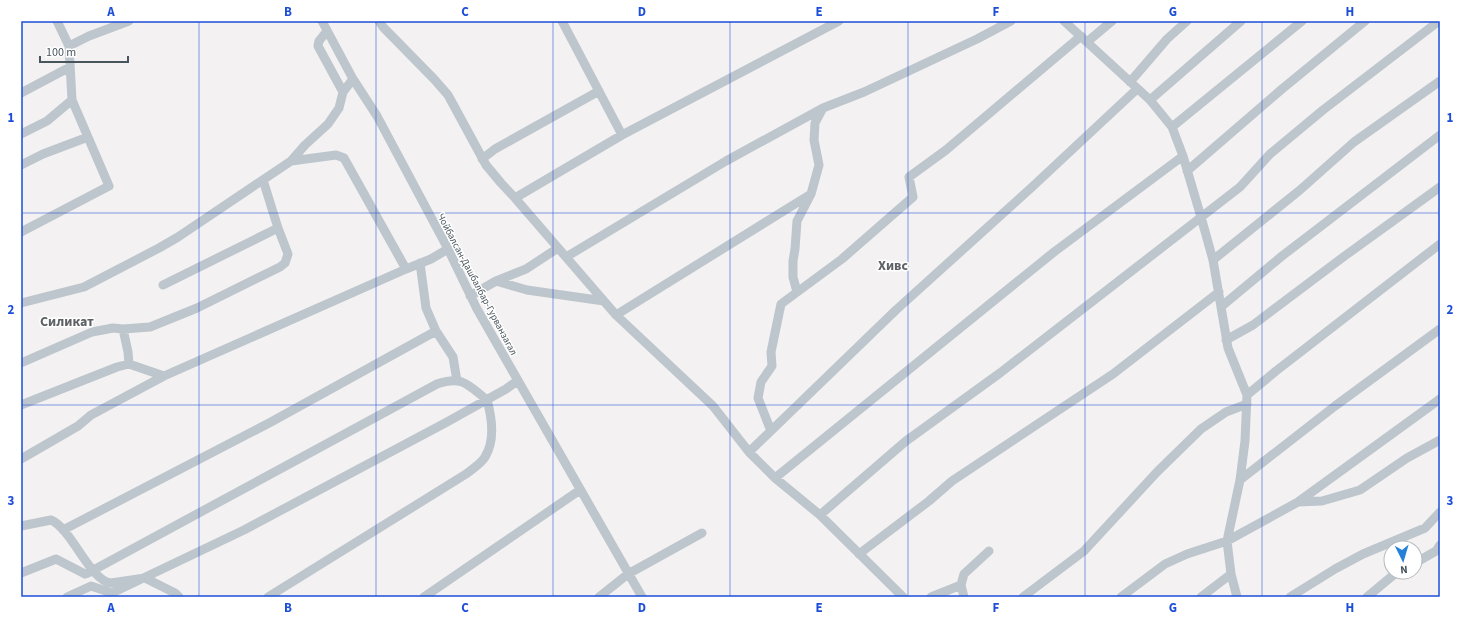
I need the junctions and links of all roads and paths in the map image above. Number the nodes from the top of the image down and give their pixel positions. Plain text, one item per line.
1 (57, 21) edge
2 (129, 21) edge
3 (322, 21) edge
4 (379, 21) edge
5 (562, 21) edge
6 (839, 21) edge
7 (1011, 21) edge
8 (1064, 21) edge
9 (1112, 21) edge
10 (1186, 21) edge
11 (1241, 21) edge
12 (1302, 21) edge
13 (1365, 21) edge
14 (1439, 21) edge
15 (113, 24) edge
16 (327, 31) junction
17 (1084, 39) junction
18 (69, 46) junction
19 (70, 67) junction
20 (353, 79) junction
21 (1440, 81) edge
22 (1134, 86) junction
23 (599, 91) junction
24 (21, 92) edge
25 (343, 92) junction
26 (72, 100) junction
27 (1150, 100) junction
28 (823, 108) junction
29 (1172, 127) junction
30 (21, 134) edge
31 (622, 135) junction
32 (1440, 135) edge
33 (88, 136) junction
34 (1183, 156) junction
35 (482, 159) junction
36 (291, 161) junction
37 (21, 165) edge
38 (1187, 172) junction
39 (263, 180) junction
40 (1440, 187) edge
41 (811, 194) junction
42 (516, 198) junction
43 (1201, 217) junction
44 (278, 228) junction
45 (21, 232) edge
46 (1440, 244) edge
47 (558, 248) junction
48 (448, 250) junction
49 (566, 257) junction
50 (1213, 260) junction
51 (420, 264) junction
52 (406, 268) junction
53 (496, 281) junction
54 (163, 285) dead end
55 (797, 292) junction
56 (1219, 292) junction
57 (470, 296) junction
58 (604, 301) junction
59 (21, 303) edge
60 (1222, 306) junction
61 (616, 315) junction
62 (123, 329) junction
63 (1440, 329) edge
64 (436, 331) junction
65 (1226, 340) junction
66 (21, 363) edge
67 (129, 364) junction
68 (164, 376) junction
69 (457, 381) junction
70 (517, 381) junction
71 (1440, 399) edge
72 (487, 400) junction
73 (1247, 400) junction
74 (21, 405) edge
75 (771, 431) junction
76 (1440, 440) edge
77 (749, 452) junction
78 (21, 459) edge
79 (775, 478) junction
80 (1240, 480) junction
81 (580, 490) junction
82 (1298, 502) junction
83 (1440, 512) edge
84 (820, 515) junction
85 (21, 526) edge
86 (63, 530) junction
87 (702, 533) dead end
88 (1227, 540) junction
89 (1440, 545) edge
90 (989, 551) dead end
91 (859, 554) junction
92 (1423, 558) edge
93 (93, 570) junction
94 (21, 573) edge
95 (628, 574) junction
96 (1231, 574) junction
97 (145, 578) junction
98 (1387, 580) edge
99 (961, 584) junction
100 (111, 595) edge
101 (66, 597) edge
102 (179, 597) edge
103 (268, 597) edge
104 (424, 597) edge
105 (599, 597) edge
106 (642, 597) edge
107 (903, 597) edge
108 (932, 597) edge
109 (964, 597) edge
110 (1023, 597) edge
111 (1121, 597) edge
112 (1201, 597) edge
113 (1237, 597) edge
114 (1290, 597) edge
115 (1367, 597) edge

1 - 18 street
2 - 15 street
3 - 16 street, Чойбалсан-Дашбалбар-Гурванзагал
4 - 35 street
5 - 23 street
6 - 31 street
7 - 28 street
8 - 17 street
9 - 17 street
10 - 22 street
11 - 27 street
12 - 29 street
13 - 38 street
14 - 43 street
15 - 18 street
16 - 20 street, Чойбалсан-Дашбалбар-Гурванзагал
16 - 25 street
17 - 22 street
17 - 55 street
18 - 19 street
19 - 24 street
19 - 26 street
20 - 25 street
20 - 48 street, Чойбалсан-Дашбалбар-Гурванзагал
21 - 50 street
22 - 27 street
22 - 75 street
23 - 31 street
23 - 35 street
25 - 36 street
26 - 30 street
26 - 33 street
27 - 29 street
28 - 41 street
28 - 49 street
29 - 34 street
31 - 42 street
32 - 60 street
33 - 37 street
33 - 45 street
34 - 38 street
34 - 79 street
35 - 42 street
36 - 39 street
36 - 52 street
38 - 43 street
39 - 44 street
39 - 59 street
40 - 65 street
41 - 55 street
41 - 61 street
42 - 47 street
43 - 50 street
43 - 84 street
44 - 54 street
44 - 62 street
46 - 73 street
47 - 49 street
47 - 53 street
48 - 51 street
48 - 57 street, Чойбалсан-Дашбалбар-Гурванзагал
49 - 58 street
50 - 56 street
51 - 52 street
51 - 64 street
52 - 68 street
53 - 57 street
53 - 58 street
55 - 75 street
56 - 60 street
56 - 91 street
57 - 70 street, Чойбалсан-Дашбалбар-Гурванзагал
58 - 61 street
60 - 65 street
61 - 77 street
62 - 66 street
62 - 67 street
63 - 80 street
64 - 69 street
64 - 86 street
65 - 73 street
67 - 68 street
67 - 74 street
68 - 78 street
69 - 72 street
69 - 93 street
70 - 72 street
70 - 81 street, Чойбалсан-Дашбалбар-Гурванзагал
71 - 82 street
72 - 97 street
72 - 103 street
73 - 80 street
73 - 110 street
75 - 77 street
76 - 82 street
77 - 79 street
79 - 84 street
80 - 88 street
81 - 95 street, Чойбалсан-Дашбалбар-Гурванзагал
81 - 104 street
82 - 88 street
83 - 114 street
84 - 91 street
85 - 86 street
86 - 93 street
87 - 95 street
88 - 96 street
88 - 111 street
89 - 92 street
90 - 99 street
91 - 107 street
93 - 94 street
93 - 97 street
95 - 105 street
95 - 106 street, Чойбалсан-Дашбалбар-Гурванзагал
96 - 112 street
96 - 113 street
97 - 100 street
97 - 102 street
98 - 115 street
99 - 108 street
99 - 109 street
100 - 101 street

